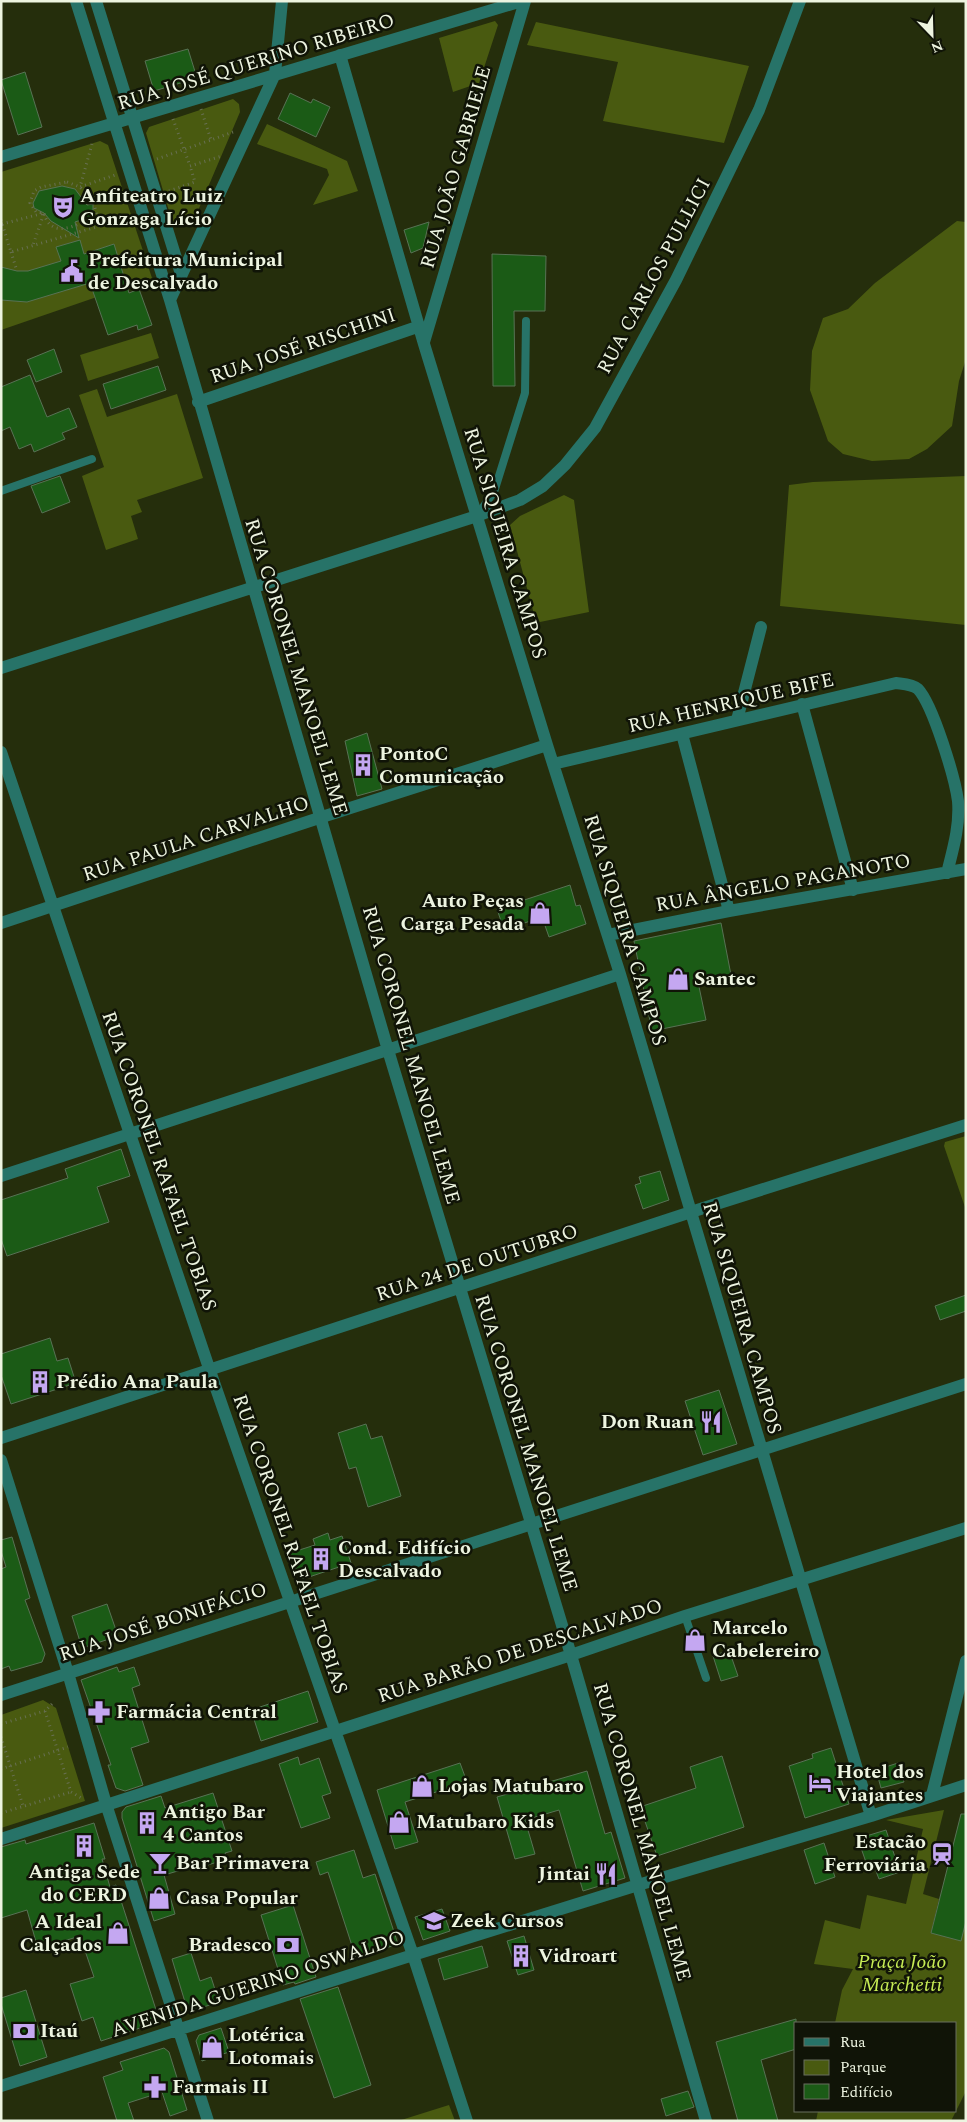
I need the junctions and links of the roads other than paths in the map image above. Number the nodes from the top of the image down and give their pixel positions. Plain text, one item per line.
1 (76, 1) edge
2 (96, 1) edge
3 (282, 1) edge
4 (523, 1) edge
5 (800, 1) edge
6 (340, 56) junction
7 (275, 74) junction
8 (132, 118) junction
9 (114, 124) junction
10 (1, 157) edge
11 (168, 231) junction
12 (151, 237) junction
13 (181, 274) junction
14 (170, 300) junction
15 (526, 321) dead end
16 (420, 326) junction
17 (424, 344) junction
18 (198, 402) junction
19 (92, 459) dead end
20 (1, 491) edge
21 (477, 516) junction
22 (253, 587) junction
23 (762, 627) dead end
24 (1, 668) edge
25 (802, 704) junction
26 (737, 720) junction
27 (682, 734) junction
28 (546, 745) junction
29 (1, 752) edge
30 (553, 764) junction
31 (322, 816) junction
32 (966, 869) edge
33 (947, 873) junction
34 (853, 890) junction
35 (52, 906) junction
36 (729, 911) junction
37 (1, 923) edge
38 (608, 934) junction
39 (620, 974) junction
40 (388, 1050) junction
41 (966, 1125) edge
42 (131, 1134) junction
43 (1, 1176) edge
44 (691, 1212) junction
45 (460, 1288) junction
46 (210, 1371) junction
47 (966, 1384) edge
48 (1, 1438) edge
49 (761, 1449) junction
50 (1, 1460) edge
51 (531, 1525) junction
52 (966, 1528) edge
53 (800, 1580) junction
54 (289, 1601) junction
55 (685, 1616) junction
56 (571, 1655) junction
57 (966, 1661) edge
58 (68, 1673) junction
59 (706, 1678) dead end
60 (1, 1695) edge
61 (334, 1730) junction
62 (966, 1785) edge
63 (932, 1795) junction
64 (106, 1804) junction
65 (871, 1816) junction
66 (1, 1839) edge
67 (638, 1885) junction
68 (413, 1955) junction
69 (179, 2030) junction
70 (1, 2086) edge
71 (208, 2121) edge
72 (466, 2121) edge
73 (706, 2121) edge

1 - 9 street, RUA CORONEL MANOEL LEME
2 - 8 street
3 - 7 street
4 - 6 street, RUA JOSÉ QUERINO RIBEIRO
4 - 17 street, RUA JOÃO GABRIELE
5 - 21 street, RUA CARLOS PULLICI
6 - 7 street, RUA JOSÉ QUERINO RIBEIRO
6 - 16 street, RUA SIQUEIRA CAMPOS
7 - 8 street, RUA JOSÉ QUERINO RIBEIRO
7 - 13 street
8 - 9 street, RUA JOSÉ QUERINO RIBEIRO
8 - 11 street
9 - 10 street, RUA JOSÉ QUERINO RIBEIRO
9 - 12 street, RUA CORONEL MANOEL LEME
11 - 12 street
11 - 13 street
12 - 14 street, RUA CORONEL MANOEL LEME
13 - 14 street
14 - 18 street, RUA CORONEL MANOEL LEME
15 - 21 lane
16 - 17 street, RUA SIQUEIRA CAMPOS
16 - 18 street, RUA JOSÉ RISCHINI
17 - 21 street, RUA SIQUEIRA CAMPOS
18 - 22 street, RUA CORONEL MANOEL LEME
19 - 20 lane
21 - 22 street, RUA CARLOS PULLICI
21 - 28 street, RUA SIQUEIRA CAMPOS
22 - 24 street, RUA CARLOS PULLICI
22 - 31 street, RUA CORONEL MANOEL LEME
23 - 26 street
25 - 26 street, RUA HENRIQUE BIFE
25 - 33 street, RUA HENRIQUE BIFE
25 - 34 street
26 - 27 street, RUA HENRIQUE BIFE
27 - 30 street, RUA HENRIQUE BIFE
27 - 36 street
28 - 30 street, RUA SIQUEIRA CAMPOS
28 - 31 street, RUA PAULA CARVALHO
29 - 35 street, RUA CORONEL RAFAEL TOBIAS
30 - 38 street, RUA SIQUEIRA CAMPOS
31 - 35 street, RUA PAULA CARVALHO
31 - 40 street, RUA CORONEL MANOEL LEME
32 - 33 street, RUA ÂNGELO PAGANOTO
33 - 34 street, RUA ÂNGELO PAGANOTO
34 - 36 street, RUA ÂNGELO PAGANOTO
35 - 37 street, RUA PAULA CARVALHO
35 - 42 street, RUA CORONEL RAFAEL TOBIAS
36 - 38 street, RUA ÂNGELO PAGANOTO
38 - 39 street, RUA SIQUEIRA CAMPOS
39 - 40 street
39 - 44 street, RUA SIQUEIRA CAMPOS
40 - 42 street
40 - 45 street, RUA CORONEL MANOEL LEME
41 - 44 street, RUA 24 DE OUTUBRO
42 - 43 street
42 - 46 street, RUA CORONEL RAFAEL TOBIAS
44 - 45 street, RUA 24 DE OUTUBRO
44 - 49 street, RUA SIQUEIRA CAMPOS
45 - 46 street, RUA 24 DE OUTUBRO
45 - 51 street, RUA CORONEL MANOEL LEME
46 - 48 street, RUA 24 DE OUTUBRO
46 - 54 street, RUA CORONEL RAFAEL TOBIAS
47 - 49 street, RUA JOSÉ BONIFÁCIO
49 - 51 street, RUA JOSÉ BONIFÁCIO
49 - 53 street, RUA SIQUEIRA CAMPOS
50 - 58 street
51 - 54 street, RUA JOSÉ BONIFÁCIO
51 - 56 street, RUA CORONEL MANOEL LEME
52 - 53 street, RUA BARÃO DE DESCALVADO
53 - 55 street, RUA BARÃO DE DESCALVADO
53 - 65 street, RUA SIQUEIRA CAMPOS
54 - 58 street, RUA JOSÉ BONIFÁCIO
54 - 61 street, RUA CORONEL RAFAEL TOBIAS
55 - 56 street, RUA BARÃO DE DESCALVADO
55 - 59 lane
56 - 61 street, RUA BARÃO DE DESCALVADO
56 - 67 street, RUA CORONEL MANOEL LEME
57 - 63 street
58 - 60 street, RUA JOSÉ BONIFÁCIO
58 - 64 street
61 - 64 street, RUA BARÃO DE DESCALVADO
61 - 68 street, RUA CORONEL RAFAEL TOBIAS
62 - 63 street, AVENIDA GUERINO OSWALDO
63 - 65 street, AVENIDA GUERINO OSWALDO
64 - 66 street, RUA BARÃO DE DESCALVADO
64 - 69 street
65 - 67 street, AVENIDA GUERINO OSWALDO
67 - 68 street, AVENIDA GUERINO OSWALDO
67 - 73 street, RUA CORONEL MANOEL LEME
68 - 69 street, AVENIDA GUERINO OSWALDO
68 - 72 street, RUA CORONEL RAFAEL TOBIAS
69 - 70 street, AVENIDA GUERINO OSWALDO
69 - 71 street

